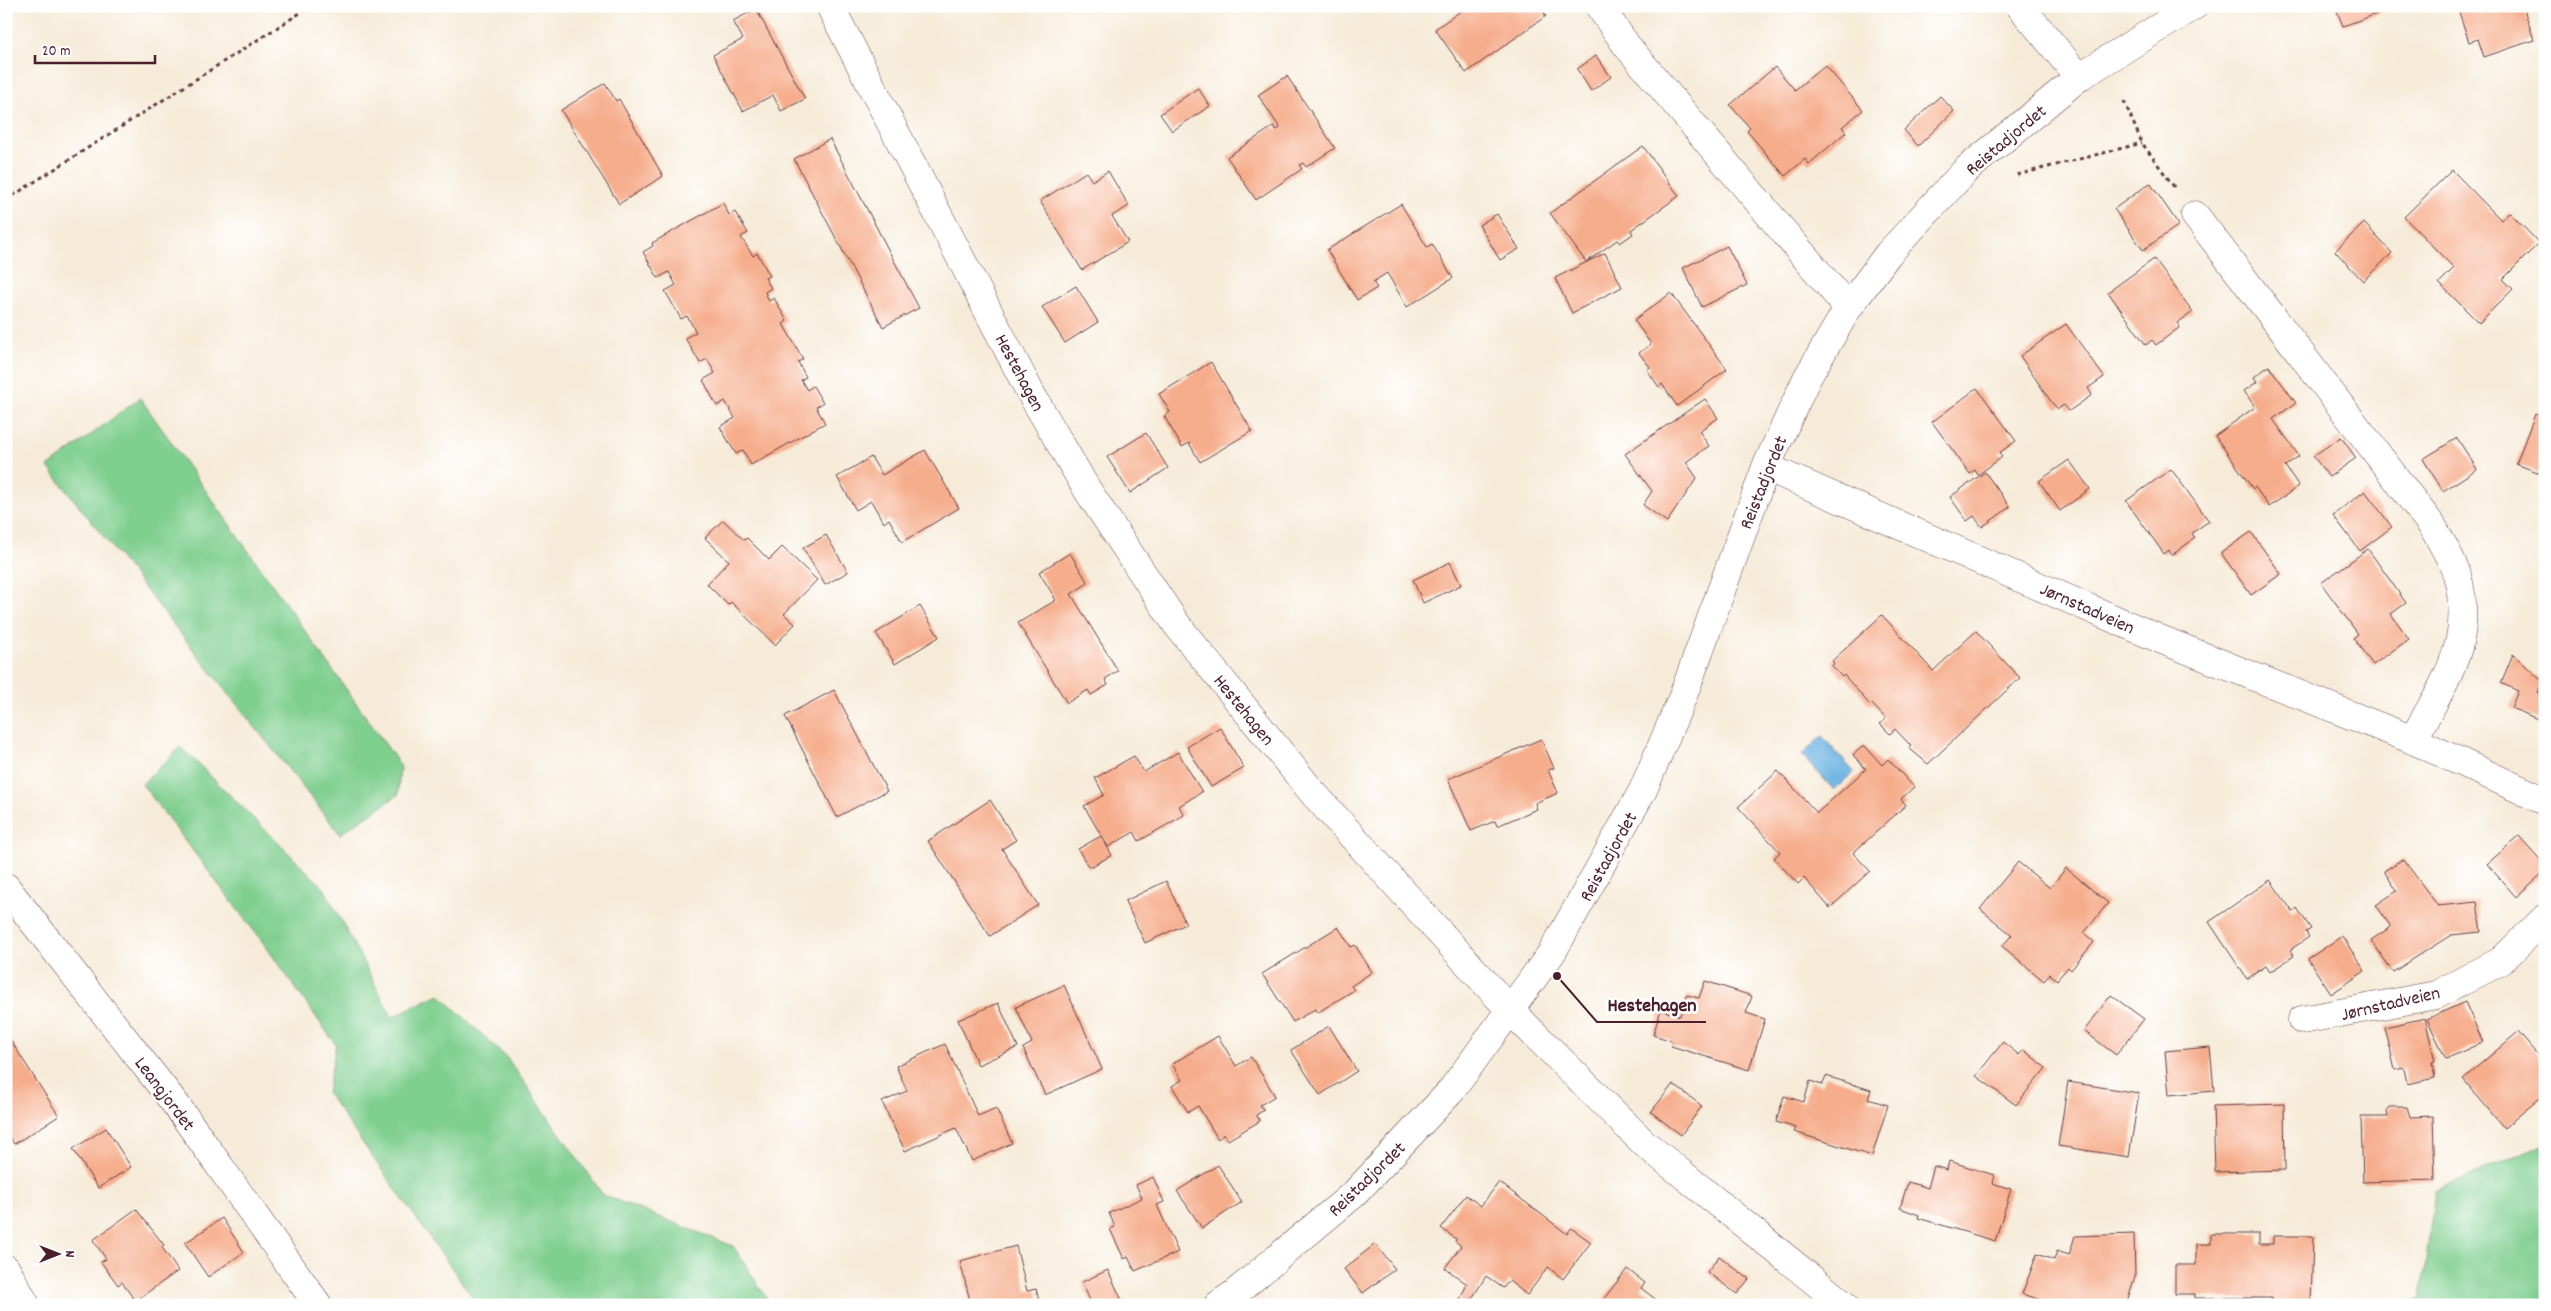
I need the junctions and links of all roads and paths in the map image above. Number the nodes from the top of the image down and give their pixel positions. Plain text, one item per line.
1 (312, 6) edge
2 (830, 6) edge
3 (1599, 6) edge
4 (2020, 6) edge
5 (2194, 6) edge
6 (2079, 77) junction
7 (2124, 100) dead end
8 (2142, 143) junction
9 (1966, 170) junction
10 (6, 200) edge
11 (2194, 215) joint
12 (1848, 308) junction
13 (1766, 467) junction
14 (2413, 740) junction
15 (2545, 801) edge
16 (6, 887) edge
17 (2545, 918) edge
18 (1510, 1010) junction
19 (2302, 1020) dead end
20 (6, 1269) edge
21 (26, 1305) edge
22 (318, 1305) edge
23 (1218, 1305) edge
24 (1844, 1305) edge

1 - 10 path
2 - 18 street, Hestehagen
3 - 12 street
4 - 6 street
5 - 6 street, Reistadjordet
6 - 9 street, Reistadjordet
7 - 8 path
8 - 9 path
8 - 11 path
9 - 12 street, Reistadjordet
11 - 14 street
12 - 13 street, Reistadjordet
13 - 14 street, Jørnstadveien
13 - 18 street, Reistadjordet
14 - 15 street, Jørnstadveien
16 - 22 street, Leangjordet
17 - 19 street, Jørnstadveien
18 - 23 street, Reistadjordet
18 - 24 street, Hestehagen
20 - 21 street

